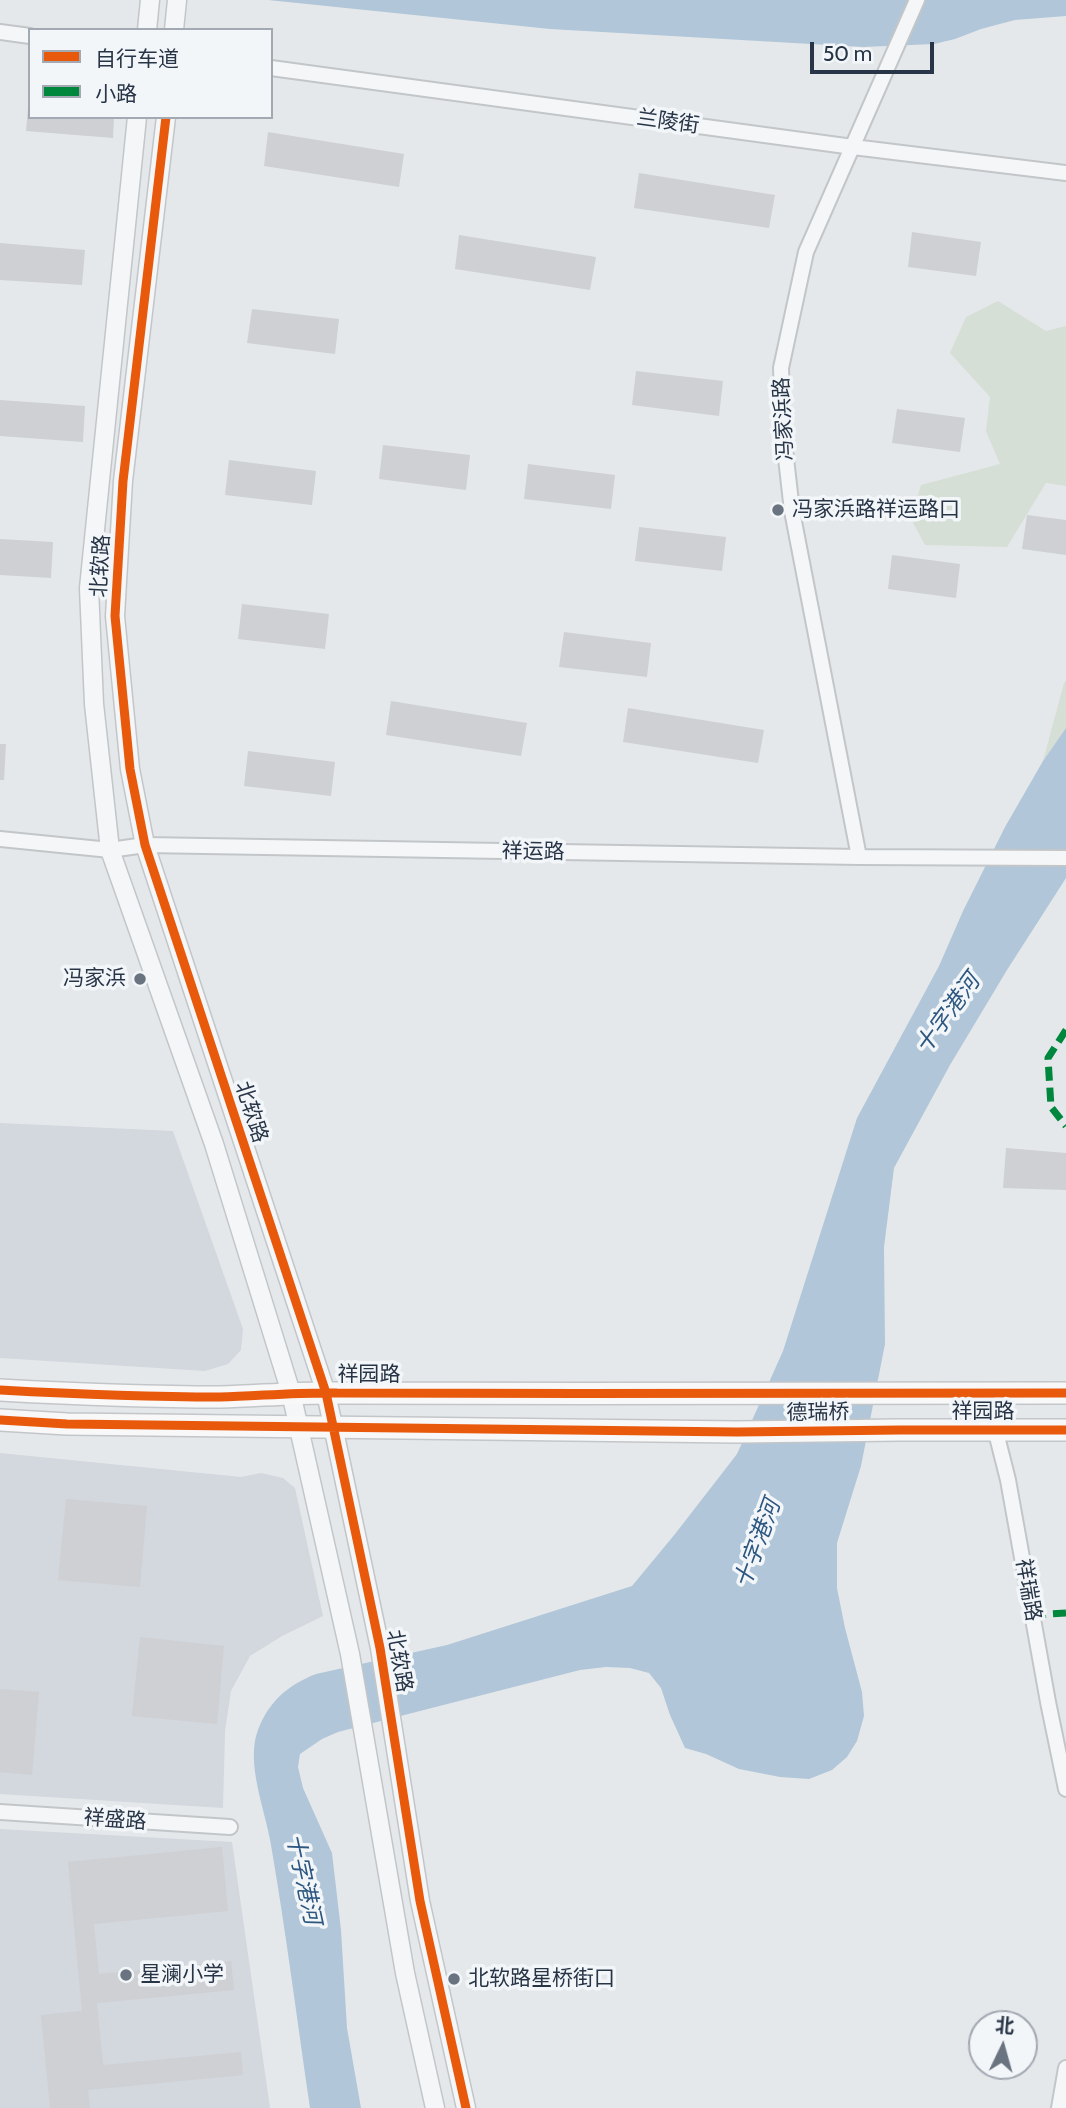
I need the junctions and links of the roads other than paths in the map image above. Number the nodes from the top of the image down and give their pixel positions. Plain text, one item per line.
1 (917, 0) edge
2 (150, 2) edge
3 (176, 2) edge
4 (147, 28) edge
5 (174, 28) edge
6 (0, 32) edge
7 (28, 36) edge
8 (273, 68) edge
9 (138, 119) edge
10 (166, 119) edge
11 (853, 147) junction
12 (1066, 173) edge
13 (0, 839) edge
14 (145, 845) junction
15 (110, 850) junction
16 (859, 857) junction
17 (1066, 858) edge
18 (0, 1390) edge
19 (901, 1392) joint
20 (326, 1393) junction
21 (986, 1393) junction
22 (1066, 1393) edge
23 (291, 1394) junction
24 (737, 1395) joint
25 (0, 1420) edge
26 (299, 1427) junction
27 (333, 1427) junction
28 (900, 1430) joint
29 (995, 1430) junction
30 (1066, 1430) edge
31 (1066, 1789) edge
32 (0, 1812) edge
33 (230, 1827) dead end
34 (1066, 2068) edge
35 (435, 2108) edge
36 (466, 2108) edge
37 (1059, 2108) edge

1 - 11 street, 冯家浜路
2 - 4 street
3 - 5 street
6 - 7 street
8 - 11 street, 兰陵街
9 - 15 street, 北软路
10 - 14 street, 北软路
11 - 12 street, 兰陵街
11 - 16 street, 冯家浜路
13 - 15 street, 祥运路
14 - 15 street, 祥运路
14 - 16 street, 祥运路
14 - 20 street, 北软路
15 - 23 street, 北软路
16 - 17 street, 祥运路
18 - 23 main road, 祥园路
19 - 21 main road, 祥园路
19 - 24 main road, 德瑞桥
20 - 23 main road, 祥园路
20 - 24 main road, 祥园路
20 - 27 street, 北软路
21 - 22 main road, 祥园路
21 - 29 street, 祥瑞路
23 - 26 street, 北软路
25 - 26 main road
26 - 27 main road
26 - 35 street, 北软路
27 - 28 main road, 德瑞桥
27 - 36 street, 北软路
28 - 29 main road, 祥园路
29 - 30 main road, 祥园路
29 - 31 street, 祥瑞路
32 - 33 street, 祥盛路
34 - 37 street

